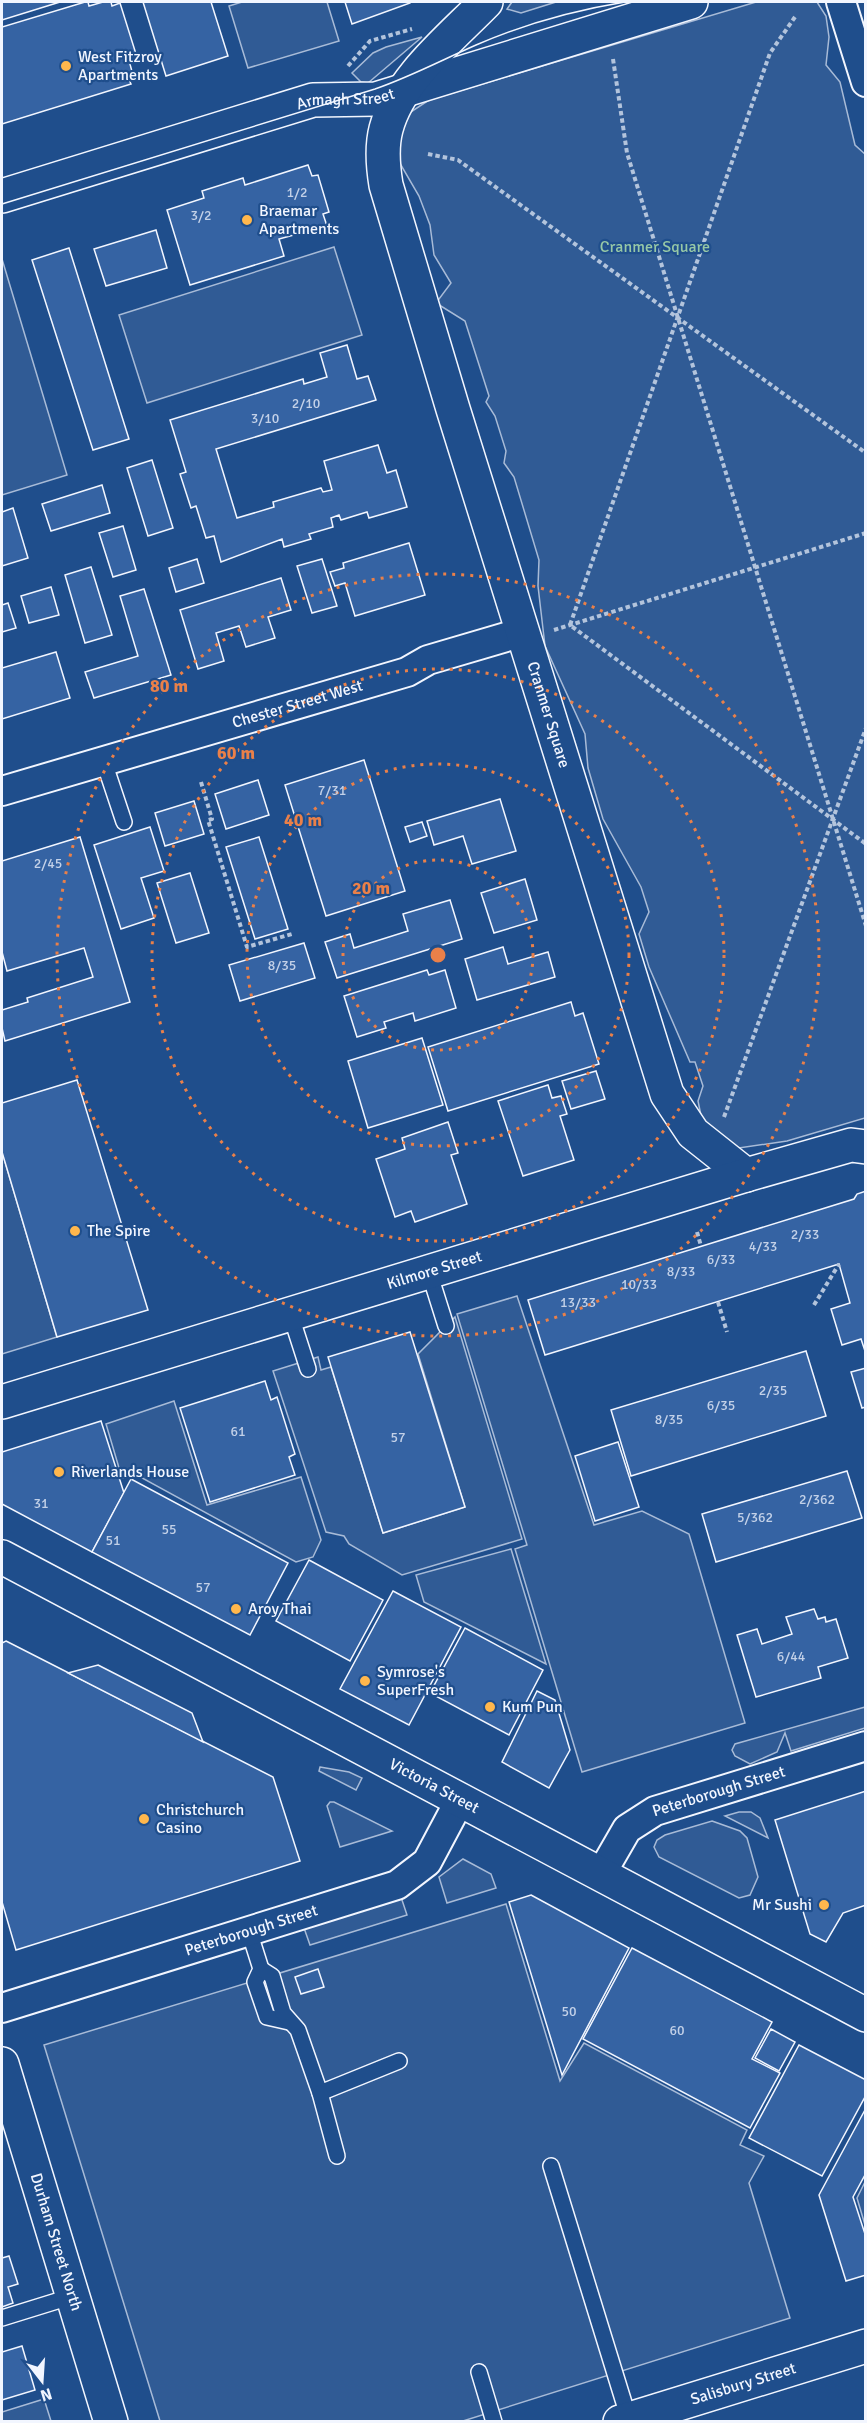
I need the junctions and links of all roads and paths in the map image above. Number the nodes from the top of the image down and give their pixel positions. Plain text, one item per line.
1 (486, 2) edge
2 (691, 2) edge
3 (841, 2) edge
4 (795, 17) dead end
5 (414, 28) dead end
6 (370, 41) dead end
7 (612, 52) dead end
8 (866, 82) edge
9 (405, 89) junction
10 (428, 154) dead end
11 (2, 196) edge
12 (678, 316) junction
13 (866, 453) edge
14 (866, 533) edge
15 (755, 567) junction
16 (570, 625) junction
17 (522, 632) junction
18 (866, 728) edge
19 (104, 762) junction
20 (201, 782) dead end
21 (2, 791) edge
22 (833, 820) junction
23 (124, 822) dead end
24 (866, 844) edge
25 (866, 926) edge
26 (292, 934) dead end
27 (720, 1126) dead end
28 (861, 1144) edge
29 (746, 1175) junction
30 (697, 1232) dead end
31 (701, 1246) dead end
32 (838, 1264) dead end
33 (429, 1272) junction
34 (718, 1302) dead end
35 (814, 1305) dead end
36 (290, 1313) junction
37 (446, 1326) dead end
38 (727, 1332) dead end
39 (308, 1369) dead end
40 (2, 1402) edge
41 (2, 1557) edge
42 (866, 1746) edge
43 (460, 1800) junction
44 (601, 1875) junction
45 (249, 1932) junction
46 (2, 2008) edge
47 (866, 2015) edge
48 (399, 2061) dead end
49 (2, 2064) edge
50 (320, 2093) junction
51 (337, 2156) dead end
52 (551, 2166) dead end
53 (73, 2296) junction
54 (2, 2318) edge
55 (866, 2346) edge
56 (479, 2372) dead end
57 (105, 2420) edge
58 (624, 2420) edge
59 (494, 2421) edge

1 - 9 main road, Cranmer Square
2 - 9 main road, Armagh Street
3 - 8 street
4 - 12 path
5 - 6 path
7 - 12 path
9 - 11 main road, Armagh Street
9 - 17 main road, Cranmer Square
10 - 12 path
12 - 13 path
12 - 15 path
12 - 16 path
14 - 15 path
15 - 16 path
15 - 22 path
16 - 17 path
16 - 22 path
17 - 19 street, Chester Street West
17 - 29 main road, Cranmer Square
18 - 22 path
19 - 21 street, Chester Street West
19 - 23 lane
20 - 26 path
22 - 24 path
22 - 25 path
22 - 27 path
28 - 29 main road, Kilmore Street
29 - 33 main road, Kilmore Street
30 - 31 path
32 - 35 path
33 - 36 main road, Kilmore Street
33 - 37 lane
34 - 38 path
36 - 39 lane
36 - 40 main road, Kilmore Street
41 - 43 main road, Victoria Street
42 - 44 street, Peterborough Street
43 - 44 main road, Victoria Street
43 - 45 street, Peterborough Street
44 - 47 main road, Victoria Street
45 - 46 street, Peterborough Street
45 - 50 lane
48 - 50 lane
49 - 53 main road, Durham Street North
50 - 51 lane
52 - 58 lane
53 - 54 lane
53 - 57 main road, Durham Street North
55 - 58 main road, Salisbury Street
56 - 59 lane

